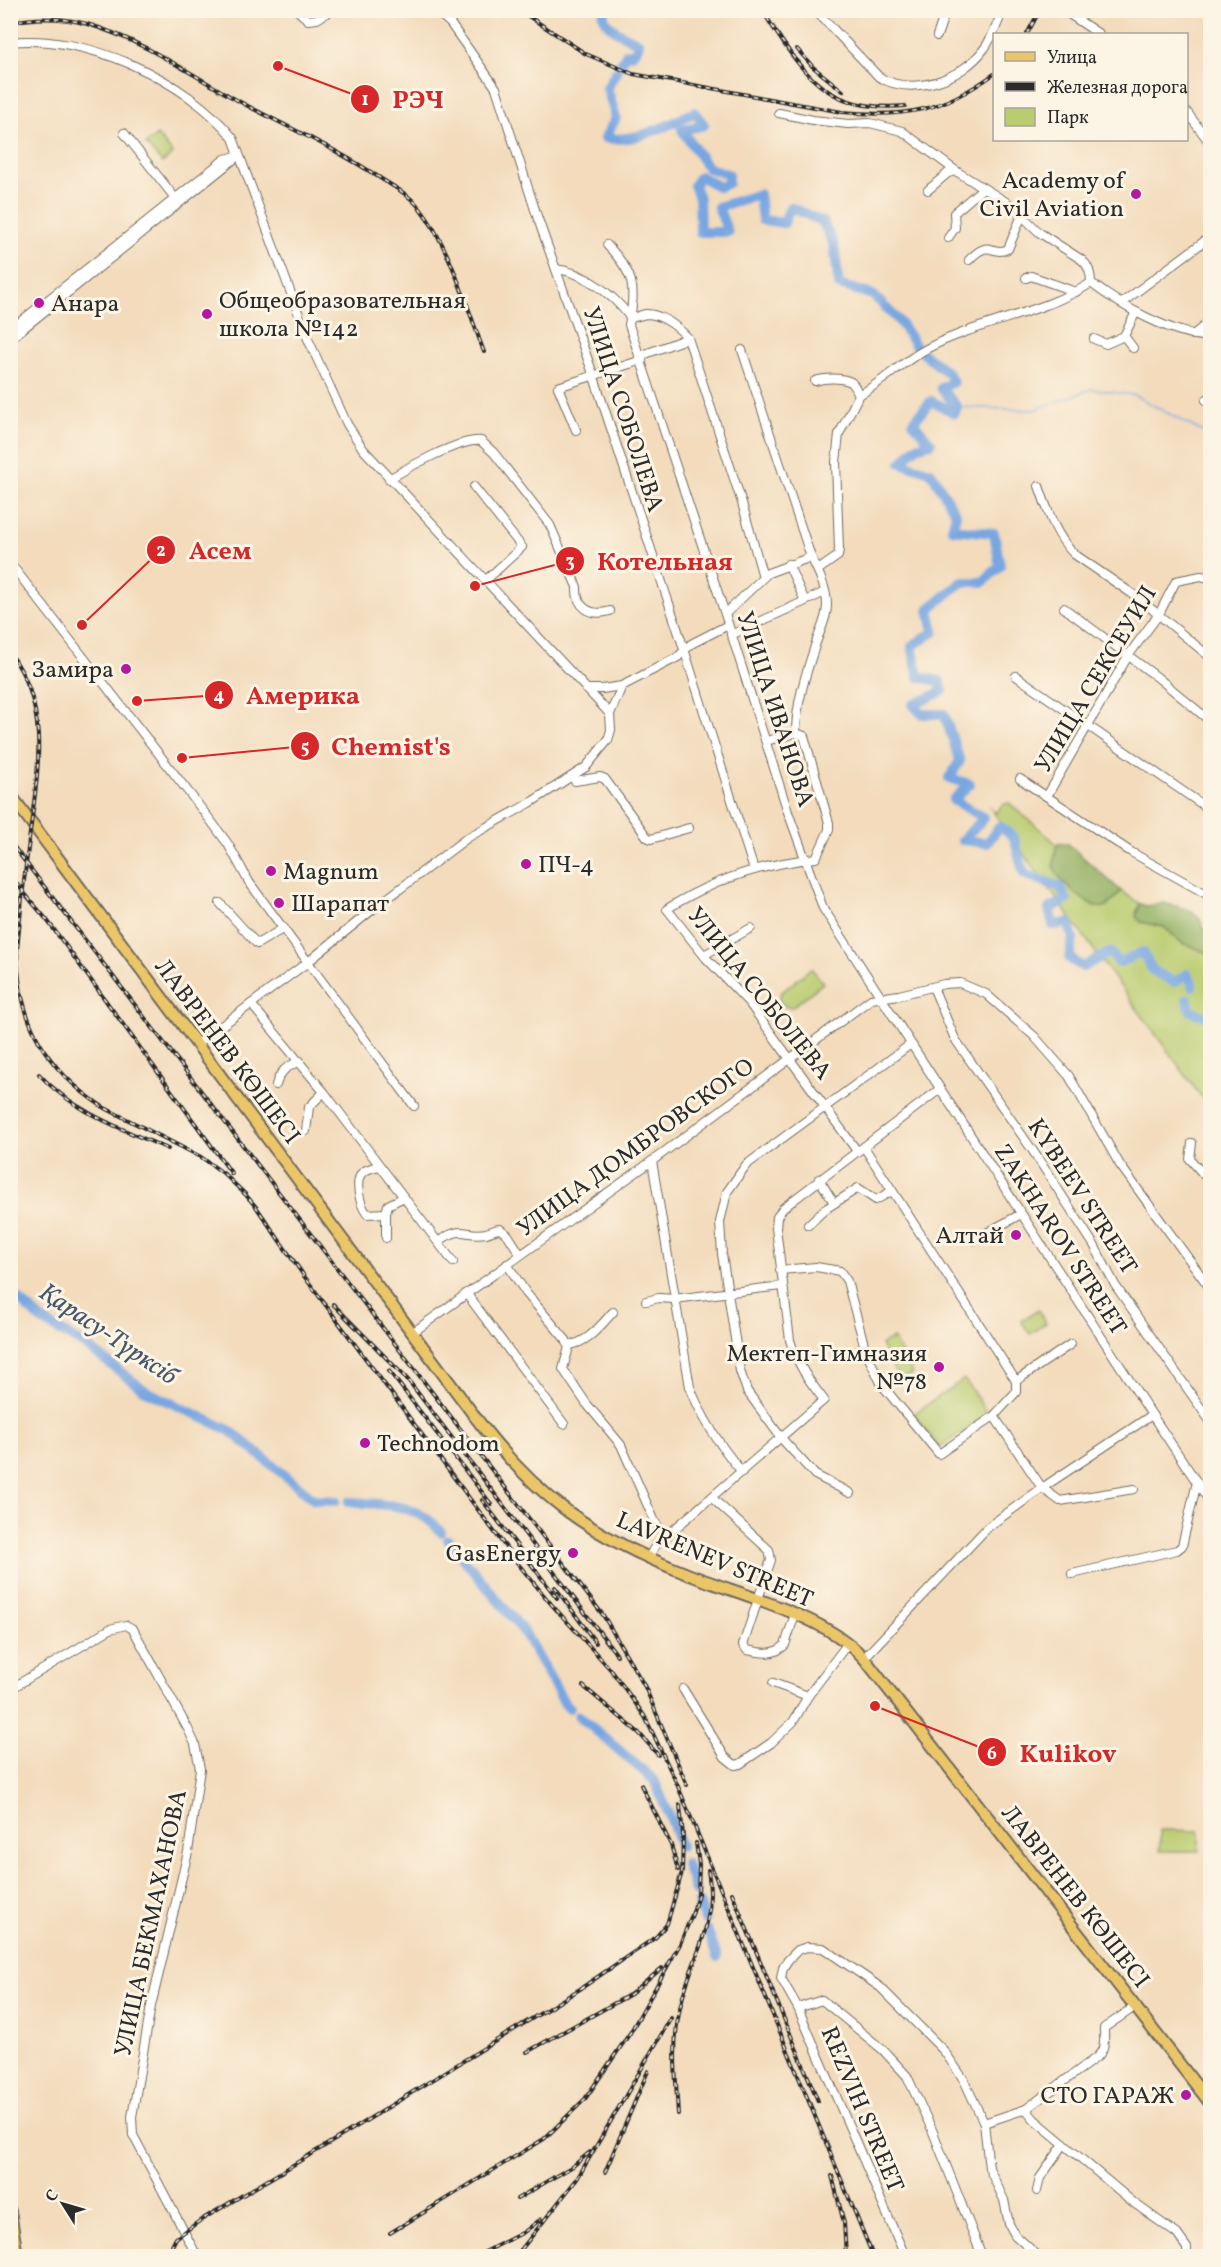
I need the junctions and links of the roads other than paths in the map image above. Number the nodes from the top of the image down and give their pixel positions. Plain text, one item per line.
1 (297, 10) edge
2 (332, 10) edge
3 (435, 10) edge
4 (815, 10) edge
5 (946, 10) edge
6 (1003, 10) edge
7 (1063, 10) edge
8 (1098, 33) edge
9 (937, 36) dead end
10 (10, 42) edge
11 (779, 113) dead end
12 (1188, 114) edge
13 (124, 133) dead end
14 (1210, 143) edge
15 (238, 156) junction
16 (956, 171) junction
17 (983, 188) junction
18 (928, 190) dead end
19 (175, 198) junction
20 (1022, 215) junction
21 (1210, 237) edge
22 (948, 238) dead end
23 (607, 245) dead end
24 (969, 260) dead end
25 (556, 269) junction
26 (1026, 278) dead end
27 (1091, 283) junction
28 (1076, 292) junction
29 (1123, 302) junction
30 (1136, 312) junction
31 (631, 318) junction
32 (1210, 321) edge
33 (10, 330) edge
34 (1193, 335) junction
35 (1124, 336) junction
36 (1210, 337) edge
37 (688, 338) junction
38 (10, 339) edge
39 (1094, 339) dead end
40 (1133, 348) dead end
41 (742, 351) dead end
42 (641, 358) junction
43 (593, 374) junction
44 (815, 381) dead end
45 (859, 395) junction
46 (576, 430) dead end
47 (389, 479) junction
48 (1039, 486) dead end
49 (474, 487) dead end
50 (811, 556) junction
51 (10, 564) edge
52 (788, 564) junction
53 (818, 570) junction
54 (763, 577) junction
55 (1210, 578) edge
56 (485, 581) junction
57 (825, 592) junction
58 (805, 601) junction
59 (1064, 608) dead end
60 (610, 611) dead end
61 (725, 614) junction
62 (1159, 614) junction
63 (729, 625) junction
64 (731, 634) junction
65 (685, 652) junction
66 (1128, 656) junction
67 (1210, 657) edge
68 (1016, 676) dead end
69 (622, 686) junction
70 (586, 689) junction
71 (610, 714) junction
72 (1210, 721) edge
73 (1088, 725) junction
74 (796, 733) junction
75 (765, 741) junction
76 (572, 777) junction
77 (1020, 779) dead end
78 (10, 795) edge
79 (1047, 796) junction
80 (1210, 810) edge
81 (689, 828) dead end
82 (804, 859) junction
83 (754, 870) junction
84 (1210, 896) edge
85 (220, 903) dead end
86 (284, 928) junction
87 (751, 928) dead end
88 (704, 955) junction
89 (308, 962) junction
90 (933, 987) junction
91 (881, 996) junction
92 (251, 1004) junction
93 (197, 1044) junction
94 (911, 1044) junction
95 (790, 1058) junction
96 (300, 1061) junction
97 (276, 1085) dead end
98 (940, 1089) junction
99 (324, 1092) junction
100 (414, 1106) dead end
101 (824, 1106) junction
102 (306, 1131) dead end
103 (1192, 1143) dead end
104 (860, 1149) junction
105 (652, 1161) junction
106 (379, 1166) junction
107 (819, 1179) junction
108 (1210, 1182) edge
109 (892, 1191) junction
110 (404, 1197) junction
111 (834, 1203) junction
112 (386, 1213) junction
113 (1021, 1214) junction
114 (808, 1225) dead end
115 (386, 1238) dead end
116 (974, 1240) dead end
117 (439, 1241) junction
118 (520, 1254) junction
119 (453, 1262) dead end
120 (507, 1264) junction
121 (780, 1270) junction
122 (782, 1286) junction
123 (1210, 1288) edge
124 (466, 1293) junction
125 (727, 1293) junction
126 (674, 1299) junction
127 (646, 1300) dead end
128 (613, 1312) dead end
129 (412, 1333) junction
130 (1071, 1344) dead end
131 (568, 1345) junction
132 (1016, 1381) junction
133 (1152, 1415) junction
134 (993, 1416) junction
135 (1210, 1421) edge
136 (564, 1424) dead end
137 (782, 1439) junction
138 (742, 1472) junction
139 (1197, 1482) junction
140 (1042, 1488) junction
141 (1134, 1489) dead end
142 (850, 1493) dead end
143 (712, 1498) junction
144 (1210, 1502) edge
145 (666, 1537) junction
146 (648, 1558) junction
147 (1072, 1575) dead end
148 (757, 1600) junction
149 (795, 1614) junction
150 (848, 1643) junction
151 (864, 1658) junction
152 (773, 1683) dead end
153 (10, 1686) edge
154 (683, 1689) dead end
155 (808, 1696) junction
156 (1136, 2006) junction
157 (798, 2008) junction
158 (1210, 2103) edge
159 (1026, 2109) junction
160 (984, 2123) junction
161 (1064, 2144) junction
162 (1037, 2191) dead end
163 (10, 2211) edge
164 (17, 2256) edge
165 (197, 2256) edge
166 (905, 2256) edge
167 (982, 2256) edge
168 (1038, 2256) edge
169 (1186, 2256) edge

1 - 2 street
3 - 25 street, УЛИЦА СОБОЛЕВА
4 - 6 street
5 - 9 street
7 - 8 street
10 - 15 street
11 - 16 street
12 - 14 street
13 - 19 street
15 - 19 street
15 - 38 street
15 - 47 street
16 - 17 street
16 - 18 street
17 - 20 street
17 - 22 street
19 - 33 street
20 - 24 street
20 - 27 street
21 - 29 street
23 - 31 street, УЛИЦА ИВАНОВА
25 - 31 street
25 - 43 street, УЛИЦА СОБОЛЕВА
26 - 28 street
27 - 28 street
27 - 29 street
28 - 45 street
29 - 30 street
30 - 34 street
30 - 35 street
31 - 37 street
31 - 42 street, УЛИЦА ИВАНОВА
32 - 34 street
34 - 36 street
35 - 39 street
35 - 40 street
37 - 42 street
37 - 54 street
41 - 50 street
42 - 43 street
42 - 61 street, УЛИЦА ИВАНОВА
43 - 46 street
43 - 65 street, УЛИЦА СОБОЛЕВА
44 - 45 street
45 - 53 street
47 - 56 street
47 - 60 street
48 - 62 street
49 - 56 street
50 - 52 street
50 - 53 street
51 - 86 street
52 - 54 street
52 - 58 street
53 - 57 street
54 - 61 street
55 - 62 street, УЛИЦА СЕКСЕУИЛ
56 - 70 street
57 - 58 street
57 - 74 street
58 - 64 street
59 - 66 street
61 - 63 street, УЛИЦА ИВАНОВА
62 - 66 street, УЛИЦА СЕКСЕУИЛ
62 - 67 street
63 - 64 street, УЛИЦА ИВАНОВА
63 - 65 street
64 - 75 street, УЛИЦА ИВАНОВА
65 - 69 street
65 - 83 street, УЛИЦА СОБОЛЕВА
66 - 72 street
66 - 73 street, УЛИЦА СЕКСЕУИЛ
68 - 73 street
69 - 70 street
69 - 71 street
70 - 71 street
71 - 76 street
73 - 79 street, УЛИЦА СЕКСЕУИЛ
73 - 80 street
74 - 75 street
74 - 82 street
75 - 82 street, УЛИЦА ИВАНОВА
76 - 81 street
76 - 89 street
77 - 79 street
78 - 93 main road, ЛАВРЕНЕВ КӨШЕСІ
79 - 84 street
82 - 83 street, УЛИЦА СОБОЛЕВА
82 - 91 street, УЛИЦА ИВАНОВА
83 - 88 street, УЛИЦА СОБОЛЕВА
85 - 86 street
86 - 89 street
87 - 88 street
88 - 95 street, УЛИЦА СОБОЛЕВА
89 - 92 street
89 - 100 street
90 - 91 street
90 - 123 street
90 - 135 street, KYBEEV STREET
91 - 94 street, ZAKHAROV STREET
91 - 95 street, УЛИЦА ДОМБРОВСКОГО
92 - 93 street
92 - 96 street
93 - 129 main road, ЛАВРЕНЕВ КӨШЕСІ
94 - 98 street, ZAKHAROV STREET
94 - 101 street
95 - 101 street, УЛИЦА СОБОЛЕВА
95 - 105 street, УЛИЦА ДОМБРОВСКОГО
96 - 97 street
96 - 99 street
98 - 104 street
98 - 113 street, ZAKHAROV STREET
99 - 102 street
99 - 106 street
101 - 104 street, УЛИЦА СОБОЛЕВА
101 - 125 street
103 - 108 street
104 - 107 street
104 - 109 street, УЛИЦА СОБОЛЕВА
105 - 118 street, УЛИЦА ДОМБРОВСКОГО
105 - 126 street
106 - 110 street
106 - 112 street
107 - 111 street
107 - 121 street
109 - 111 street
109 - 132 street, УЛИЦА СОБОЛЕВА
110 - 112 street
110 - 117 street
111 - 114 street
112 - 115 street
113 - 116 street
113 - 133 street, ZAKHAROV STREET
117 - 118 street
117 - 119 street
118 - 120 street, УЛИЦА ДОМБРОВСКОГО
120 - 124 street, УЛИЦА ДОМБРОВСКОГО
120 - 131 street
121 - 122 street
121 - 134 street
122 - 125 street
122 - 137 street
124 - 129 street, УЛИЦА ДОМБРОВСКОГО
124 - 136 street
125 - 126 street
125 - 137 street
126 - 127 street
126 - 138 street
128 - 131 street
129 - 146 main road, LAVRENEV STREET
130 - 132 street
131 - 145 street
132 - 134 street
133 - 139 street, ZAKHAROV STREET
133 - 140 street
134 - 140 street
137 - 138 street
137 - 142 street
138 - 143 street
139 - 144 street, ZAKHAROV STREET
139 - 147 street
140 - 141 street
140 - 151 street
143 - 145 street
143 - 148 street
145 - 146 street
146 - 148 main road, LAVRENEV STREET
148 - 149 main road, LAVRENEV STREET
148 - 149 street
149 - 150 main road, LAVRENEV STREET
150 - 151 main road, LAVRENEV STREET
150 - 155 street
151 - 156 main road, ЛАВРЕНЕВ КӨШЕСІ
152 - 155 street
153 - 165 street, УЛИЦА БЕКМАХАНОВА
154 - 155 street
156 - 158 main road, ЛАВРЕНЕВ КӨШЕСІ
156 - 159 street
157 - 160 street, REZVIH STREET
157 - 166 street, REZVIH STREET
157 - 167 street
159 - 160 street
159 - 161 street
160 - 168 street
161 - 162 street
161 - 169 street
163 - 164 main road

